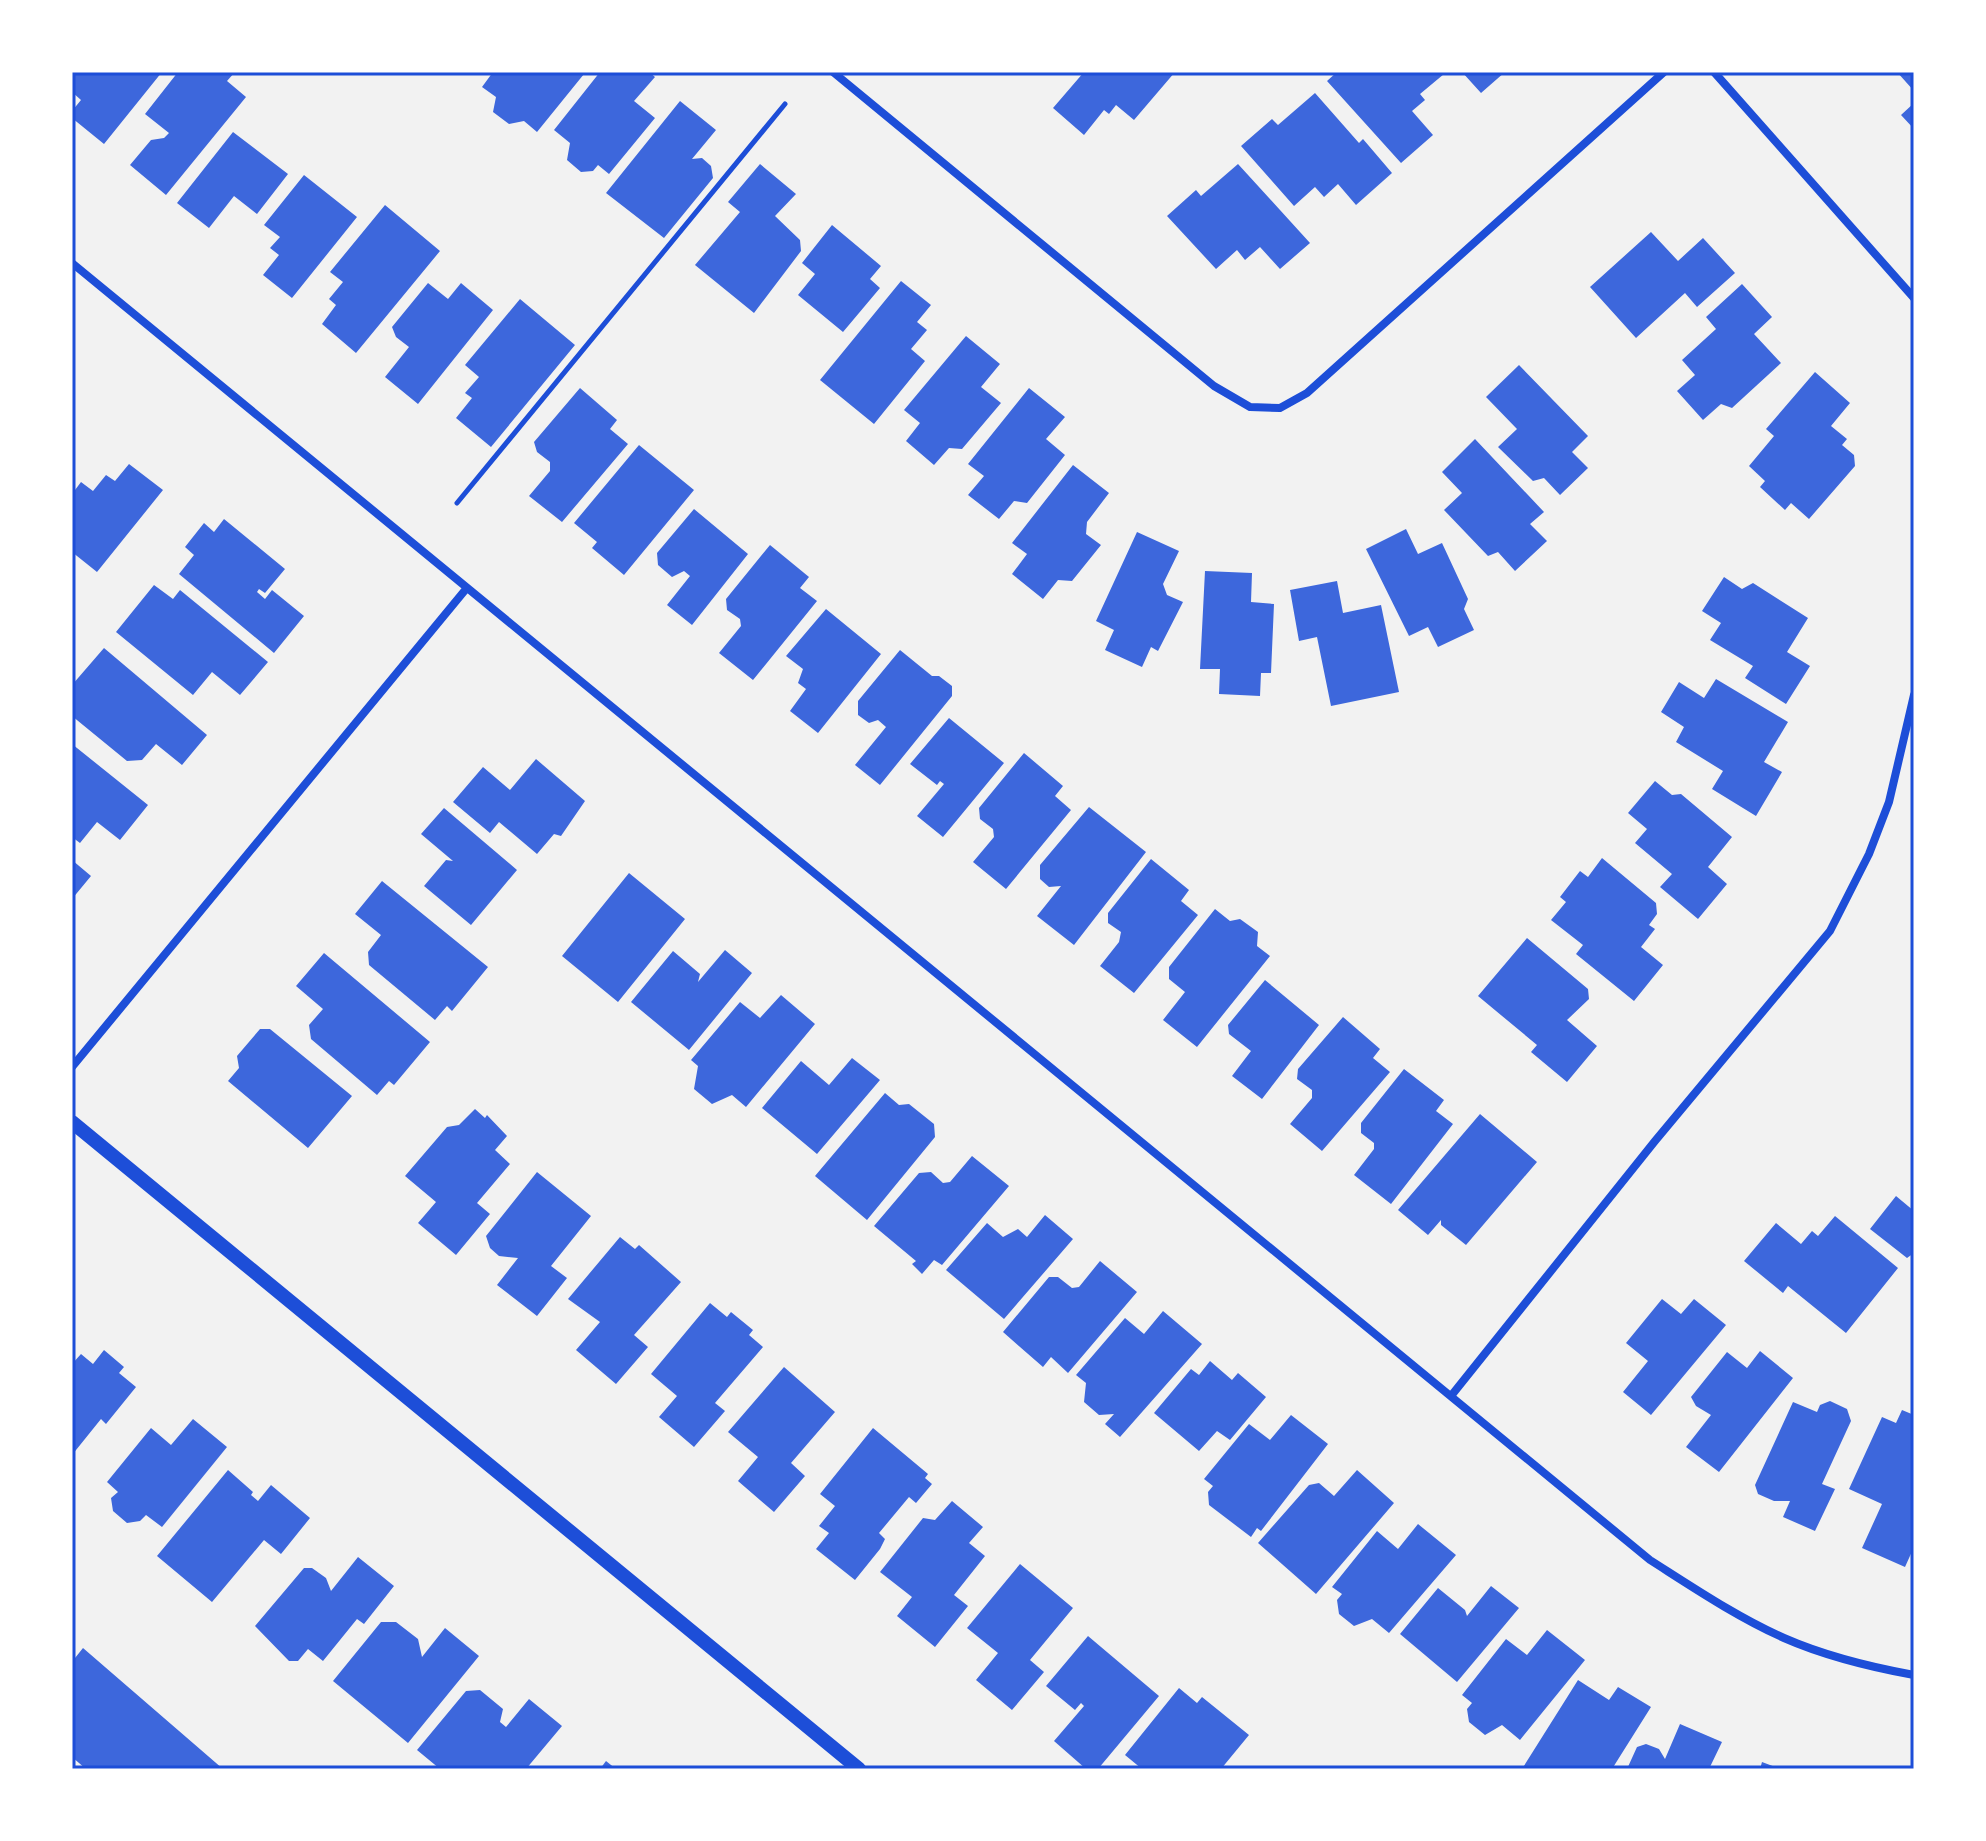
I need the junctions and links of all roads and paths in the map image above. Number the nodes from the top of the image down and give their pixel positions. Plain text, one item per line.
1 (833, 72) edge
2 (1664, 72) edge
3 (1714, 72) edge
4 (785, 104) dead end
5 (72, 263) edge
6 (1914, 298) edge
7 (457, 503) dead end
8 (466, 589) junction
9 (1914, 695) edge
10 (72, 1067) edge
11 (72, 1122) edge
12 (1451, 1396) junction
13 (1914, 1675) edge
14 (859, 1769) edge

1 - 2 street
3 - 6 street
4 - 7 path
5 - 8 street
8 - 10 street
8 - 12 street
9 - 12 street
11 - 14 street
12 - 13 street

